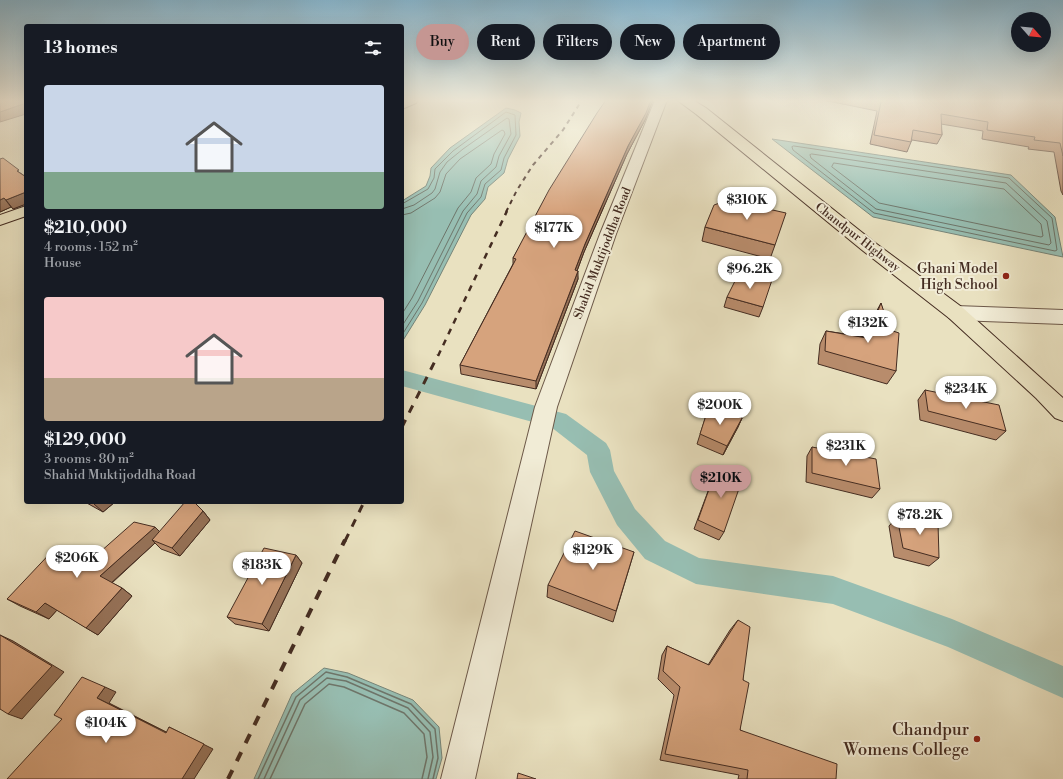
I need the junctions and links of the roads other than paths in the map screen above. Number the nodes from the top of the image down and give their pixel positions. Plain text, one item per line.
1 (646, 136) edge
2 (732, 136) edge
3 (24, 212) edge
4 (0, 220) edge
5 (956, 313) junction
6 (1063, 317) edge
7 (1063, 412) edge
8 (458, 779) edge

1 - 8 street, Shahid Muktijoddha Road
2 - 5 main road, Chandpur Highway
3 - 4 main road
5 - 6 street
5 - 7 main road, Chandpur Highway

